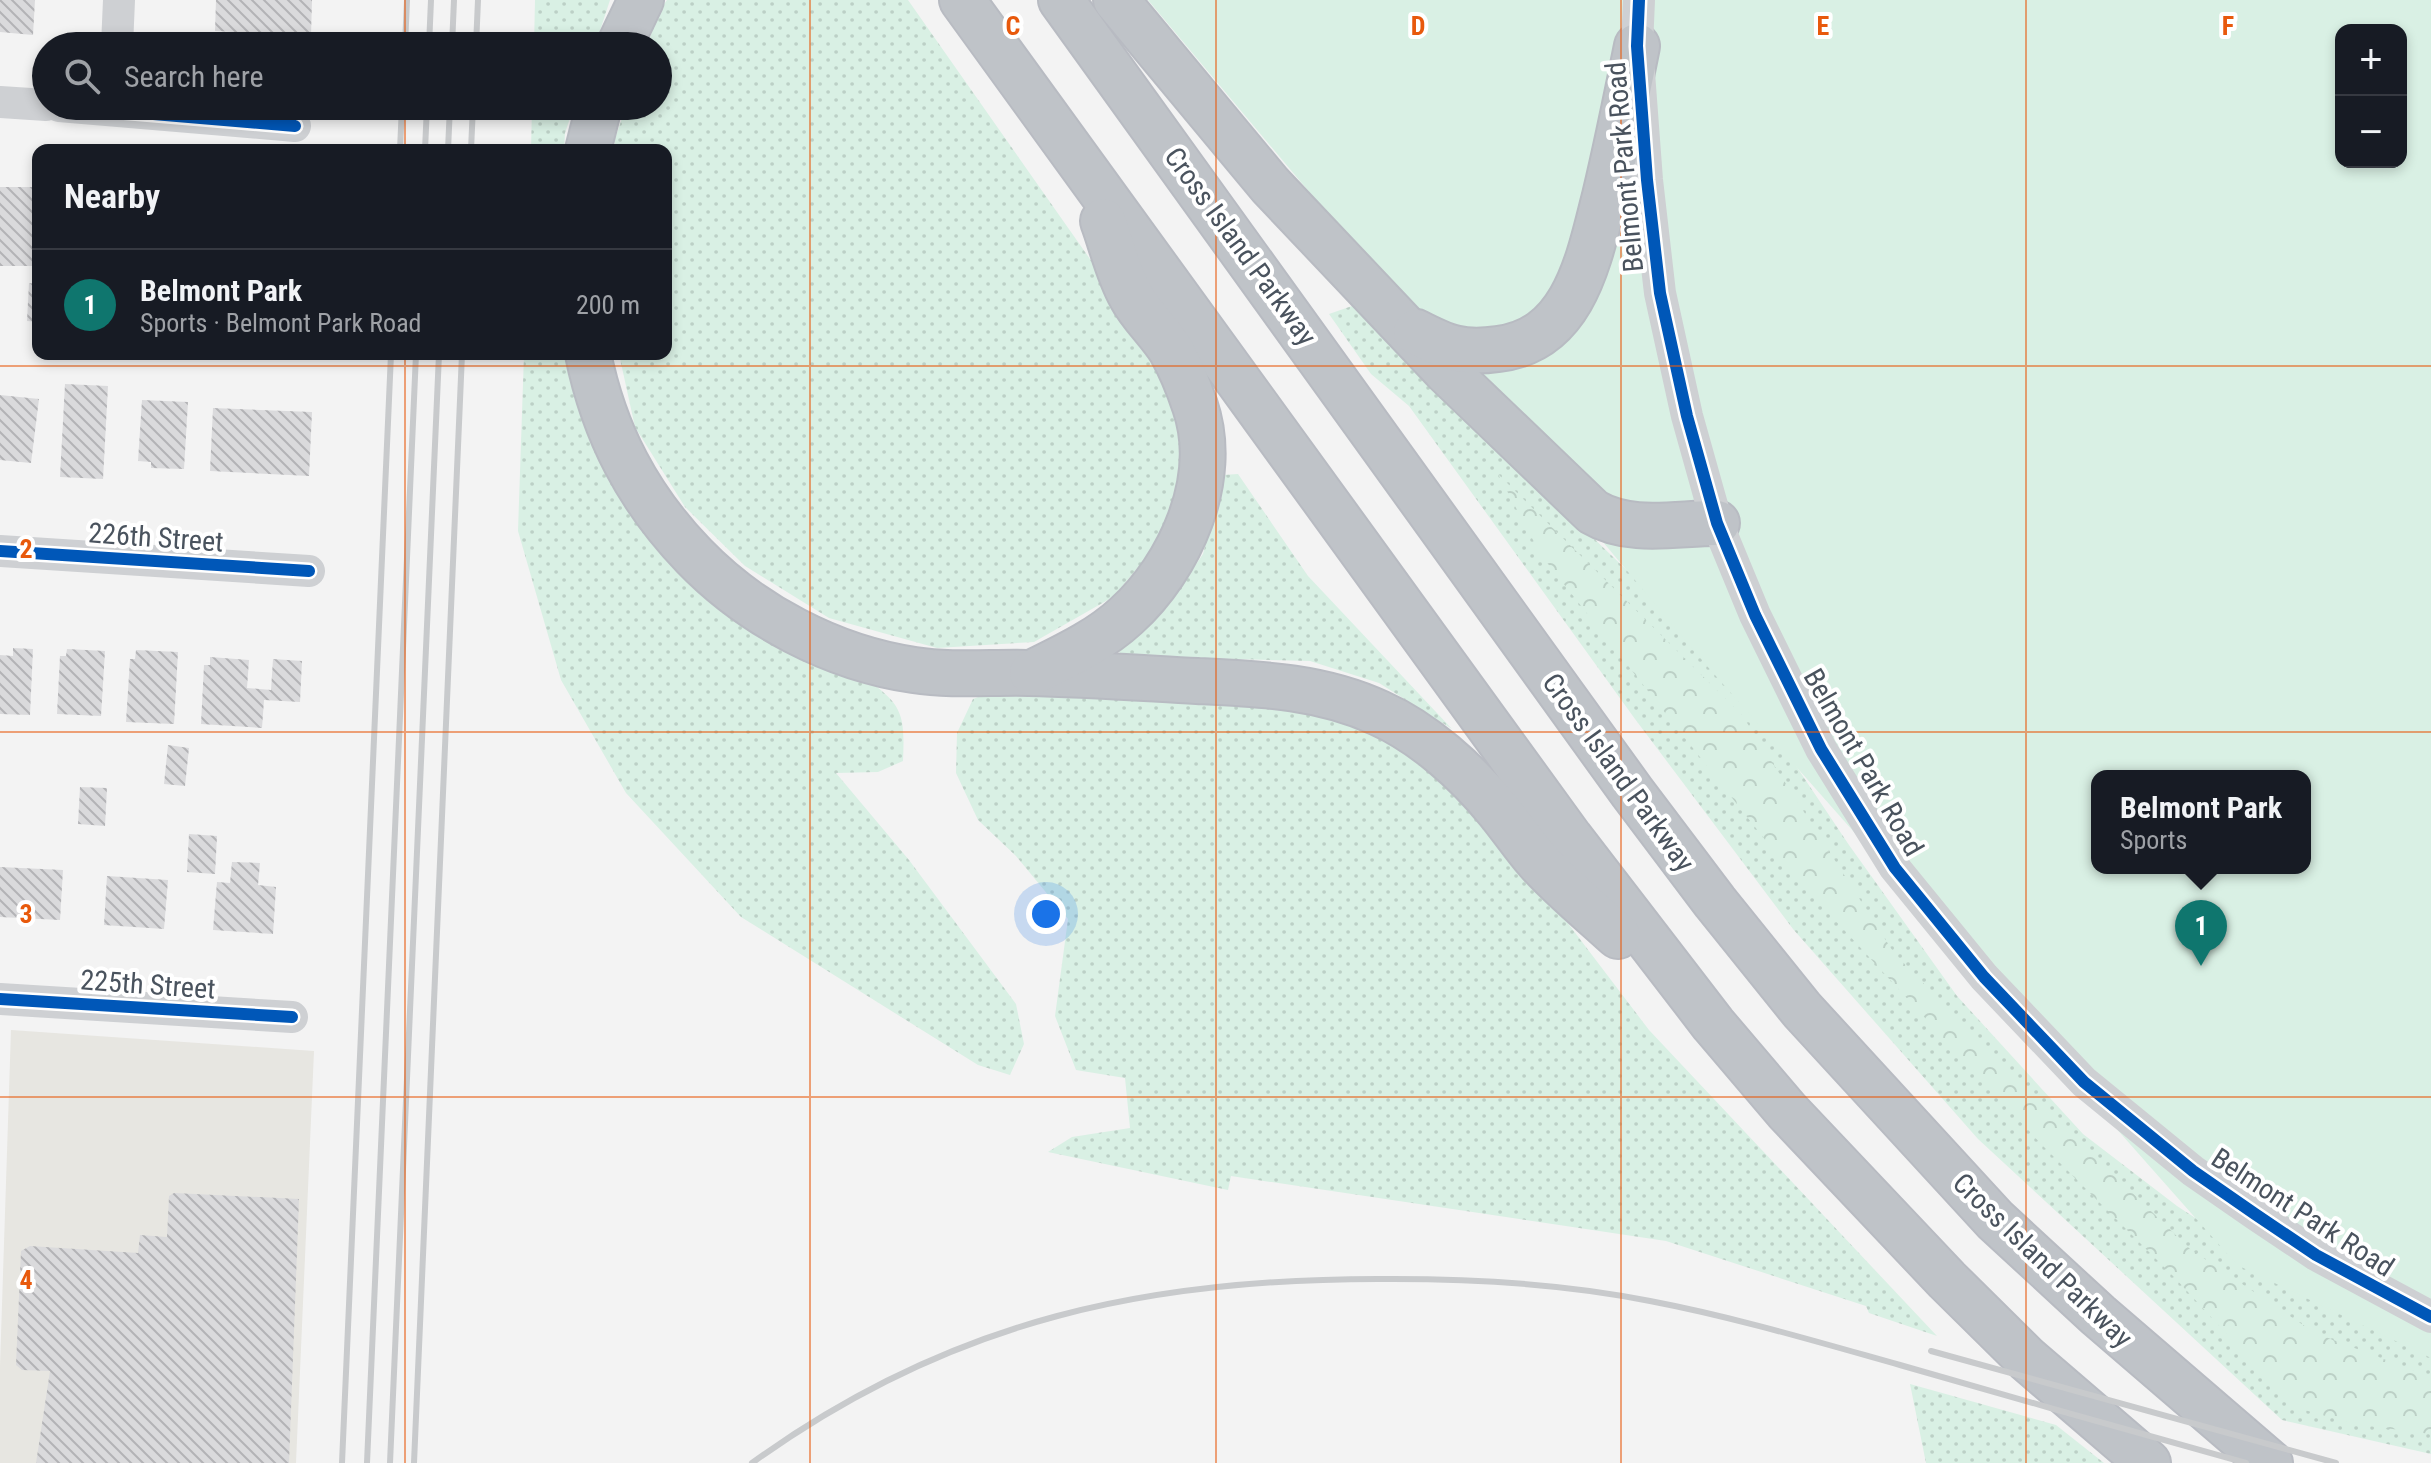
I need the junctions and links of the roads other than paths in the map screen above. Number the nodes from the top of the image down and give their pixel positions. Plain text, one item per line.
1 (119, 0) edge
2 (641, 0) edge
3 (962, 0) edge
4 (1061, 0) edge
5 (1116, 0) edge
6 (1639, 0) edge
7 (118, 32) edge
8 (626, 32) edge
9 (1637, 46) junction
10 (0, 102) edge
11 (32, 104) edge
12 (235, 120) edge
13 (596, 120) edge
14 (295, 126) dead end
15 (590, 144) edge
16 (1086, 173) junction
17 (1407, 327) junction
18 (589, 360) edge
19 (1717, 523) junction
20 (0, 551) edge
21 (309, 571) dead end
22 (1031, 673) junction
23 (0, 999) edge
24 (292, 1017) dead end
25 (1713, 1024) junction
26 (2431, 1317) edge
27 (2148, 1463) edge
28 (2270, 1463) edge

1 - 7 street
2 - 8 highway
3 - 16 highway
4 - 28 highway, Cross Island Parkway
5 - 17 highway
6 - 9 street, Belmont Park Road
9 - 17 highway
9 - 19 street, Belmont Park Road
10 - 11 street
12 - 14 street
13 - 15 highway
16 - 22 highway
16 - 25 highway
17 - 19 highway
18 - 22 highway
19 - 26 street, Belmont Park Road
20 - 21 street, 226th Street
22 - 25 highway
23 - 24 street, 225th Street
25 - 27 highway

